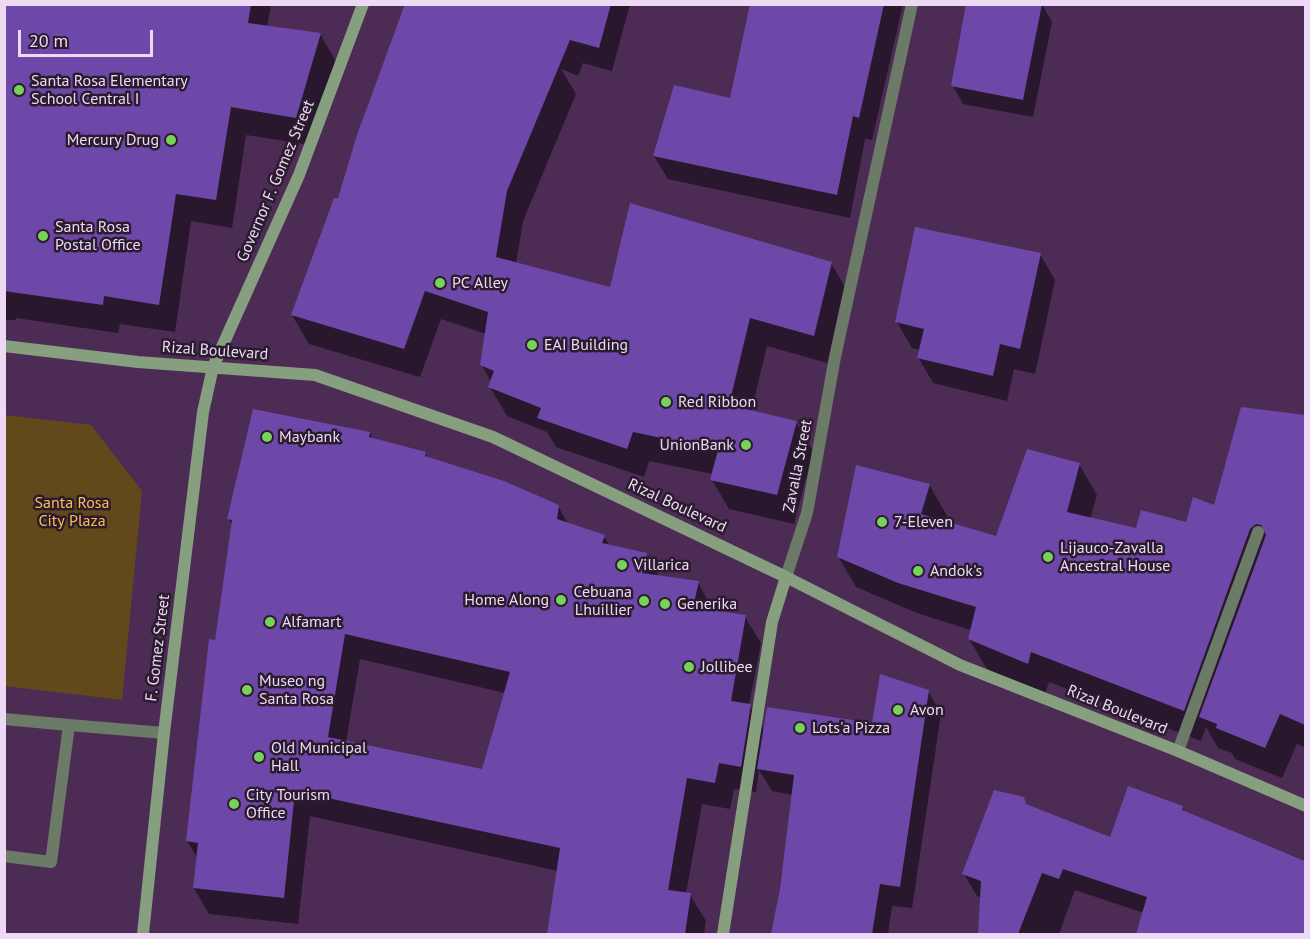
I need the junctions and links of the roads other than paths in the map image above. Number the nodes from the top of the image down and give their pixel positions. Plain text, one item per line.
1 (363, 4) edge
2 (912, 4) edge
3 (4, 346) edge
4 (213, 368) junction
5 (1258, 532) dead end
6 (786, 577) junction
7 (4, 718) edge
8 (69, 725) junction
9 (164, 733) junction
10 (1178, 752) junction
11 (1305, 806) edge
12 (4, 856) edge
13 (143, 934) edge
14 (723, 934) edge

1 - 4 main road, Governor F. Gomez Street
2 - 6 street, Zavalla Street
3 - 4 main road, Rizal Boulevard
4 - 6 main road, Rizal Boulevard
4 - 9 main road, F. Gomez Street
5 - 10 street
6 - 10 main road, Rizal Boulevard
6 - 14 main road, Zavalla Street
7 - 8 street
8 - 9 street
8 - 12 street
9 - 13 main road, F. Gomez Street
10 - 11 main road, Rizal Boulevard

